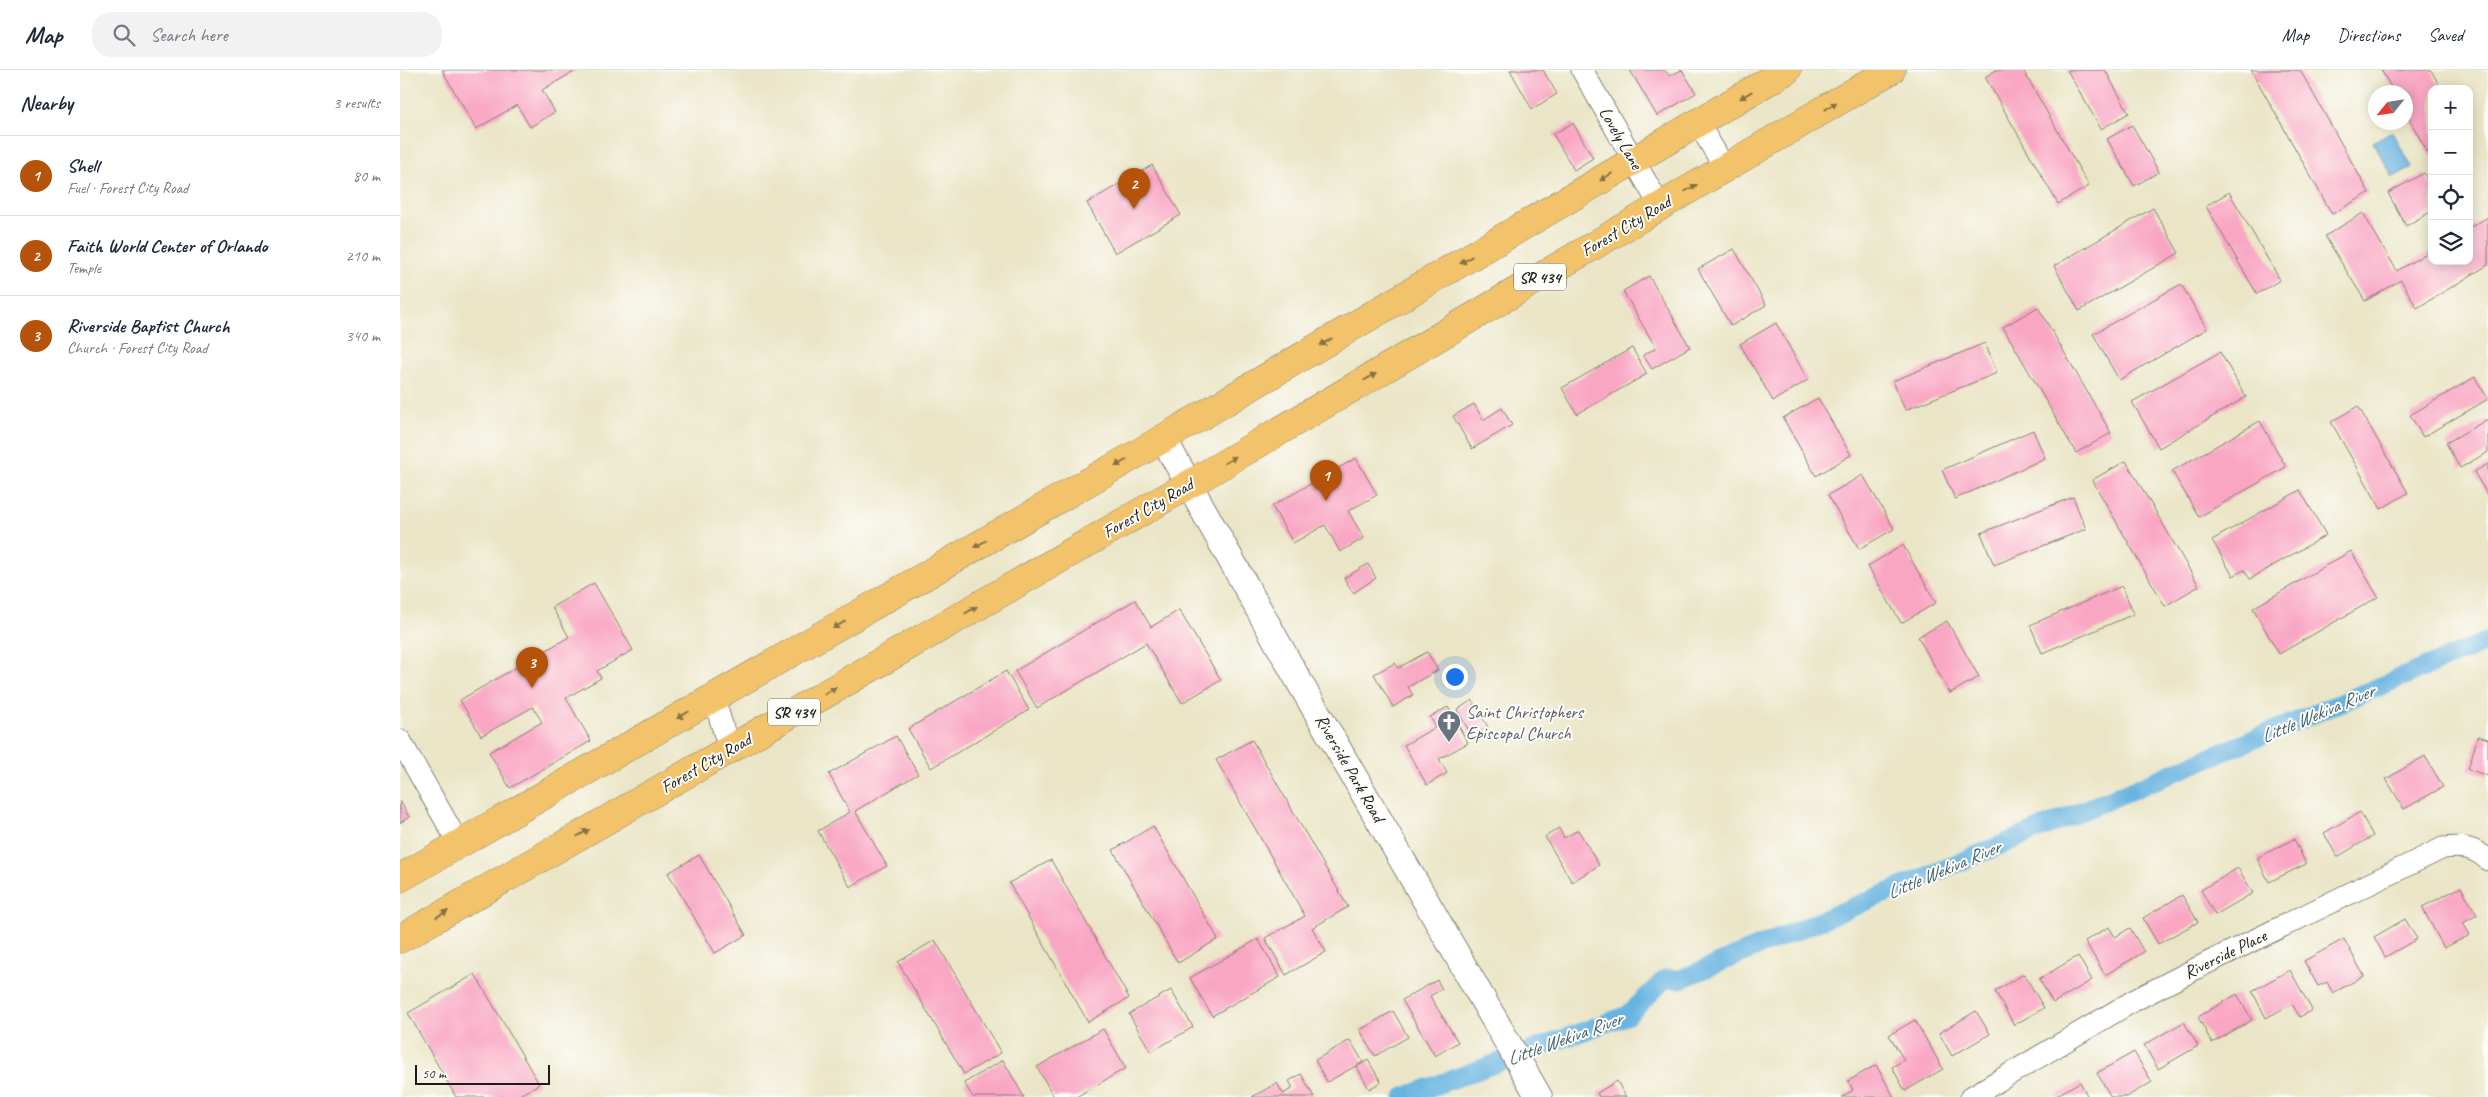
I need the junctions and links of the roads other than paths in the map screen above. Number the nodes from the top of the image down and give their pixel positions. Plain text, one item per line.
1 (1582, 70) edge
2 (1788, 70) edge
3 (1891, 70) edge
4 (1698, 123) junction
5 (1634, 161) junction
6 (1725, 168) junction
7 (1660, 206) junction
8 (1163, 438) junction
9 (1188, 485) junction
10 (714, 698) junction
11 (400, 740) edge
12 (729, 750) junction
13 (459, 844) junction
14 (2488, 860) edge
15 (400, 878) edge
16 (400, 939) edge
17 (1539, 1097) edge
18 (1971, 1097) edge

1 - 5 street, Lovely Lane
2 -> 4 main road
6 -> 3 main road, Forest City Road / SR 434
4 - 5 main road
4 - 6 street
5 - 7 street, Lovely Lane
5 -> 8 main road
7 -> 6 main road, Forest City Road / SR 434
9 -> 7 main road, Forest City Road / SR 434
8 - 9 street, Riverside Park Road
8 -> 10 main road
12 -> 9 main road, Forest City Road / SR 434
9 - 17 street, Riverside Park Road
10 - 12 street
10 -> 13 main road
11 - 13 street
16 -> 12 main road, Forest City Road / SR 434
13 - 15 main road
14 - 18 street, Riverside Place

